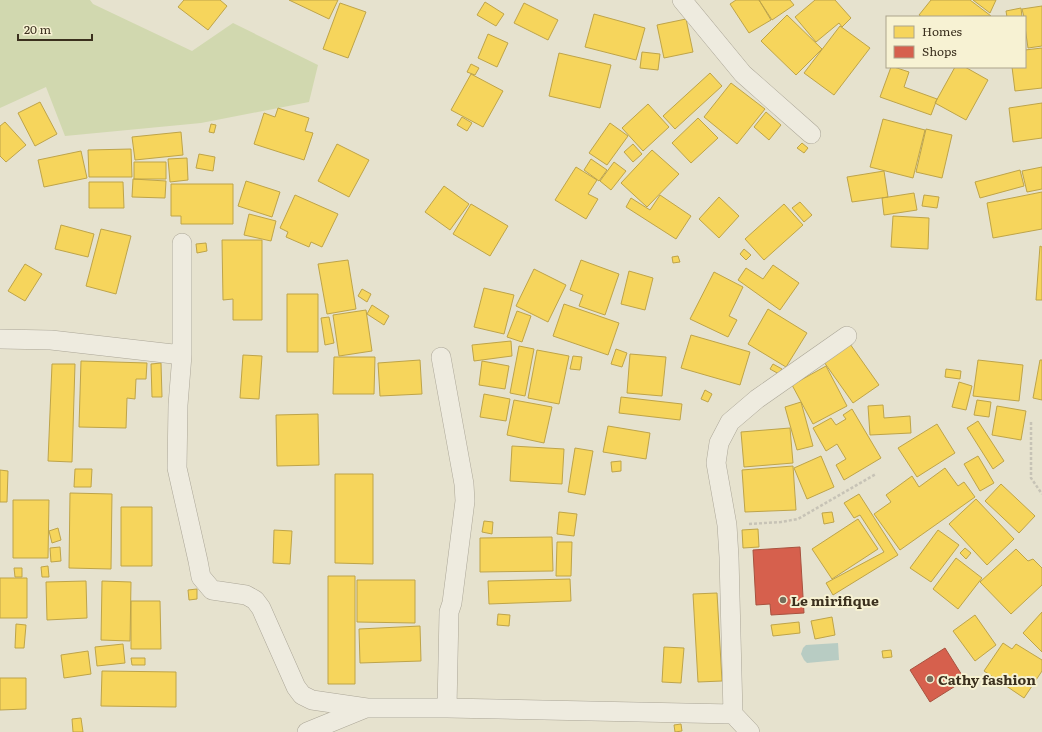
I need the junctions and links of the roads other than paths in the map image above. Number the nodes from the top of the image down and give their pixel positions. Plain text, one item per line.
1 (682, 0) edge
2 (811, 134) dead end
3 (182, 243) dead end
4 (848, 336) dead end
5 (0, 339) edge
6 (182, 355) junction
7 (441, 358) dead end
8 (367, 708) junction
9 (447, 708) junction
10 (733, 714) junction
11 (307, 732) edge
12 (750, 732) edge

1 - 2 street
3 - 6 street
4 - 10 street
5 - 6 street
6 - 8 street
7 - 9 street
8 - 9 street
8 - 11 street
9 - 10 street
10 - 12 street

